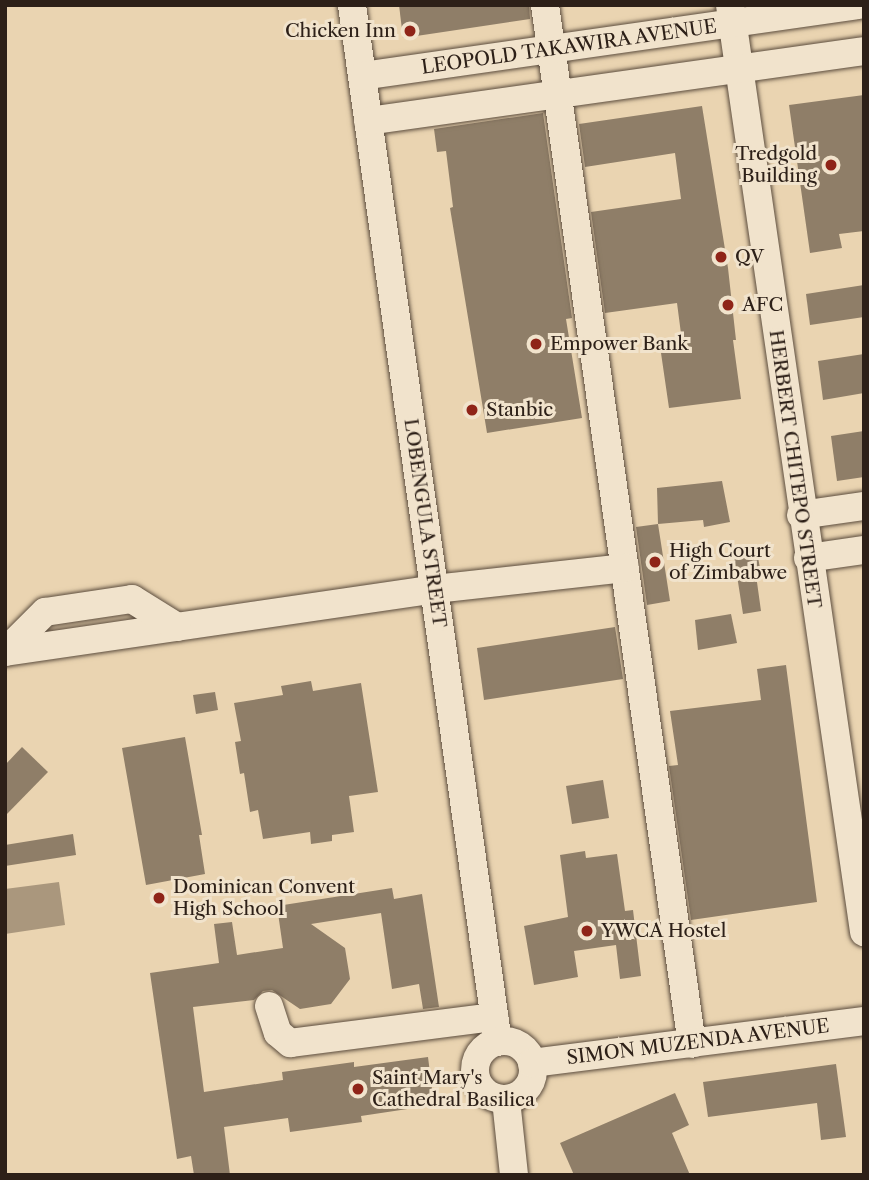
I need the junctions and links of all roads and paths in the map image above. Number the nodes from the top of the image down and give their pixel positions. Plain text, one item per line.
1 (352, 5) edge
2 (545, 5) edge
3 (859, 5) edge
4 (731, 14) edge
5 (552, 49) junction
6 (864, 51) edge
7 (739, 69) junction
8 (362, 76) junction
9 (558, 94) junction
10 (368, 121) junction
11 (864, 506) edge
12 (801, 515) junction
13 (864, 550) edge
14 (808, 558) junction
15 (625, 568) junction
16 (435, 590) junction
17 (5, 652) edge
18 (864, 932) edge
19 (268, 1006) dead end
20 (864, 1021) edge
21 (496, 1029) junction
22 (692, 1044) junction
23 (533, 1063) junction
24 (506, 1100) junction
25 (514, 1175) edge

1 - 8 street, LOBENGULA STREET
2 - 5 street
3 - 4 street, LEOPOLD TAKAWIRA AVENUE
4 - 5 street, LEOPOLD TAKAWIRA AVENUE
4 - 7 street, HERBERT CHITEPO STREET
5 - 8 street, LEOPOLD TAKAWIRA AVENUE
5 - 9 street
6 - 7 street
7 - 9 street
7 - 12 street, HERBERT CHITEPO STREET
8 - 10 street, LOBENGULA STREET
9 - 10 street
9 - 15 street
10 - 16 street, LOBENGULA STREET
11 - 12 street
12 - 14 street, HERBERT CHITEPO STREET
13 - 14 street
14 - 18 street, HERBERT CHITEPO STREET
15 - 16 street
15 - 22 street
16 - 17 street
16 - 21 street, LOBENGULA STREET
19 - 21 street
20 - 22 street, SIMON MUZENDA AVENUE
21 - 23 street
21 - 24 street
22 - 23 street, SIMON MUZENDA AVENUE
23 - 24 street
24 - 25 street

